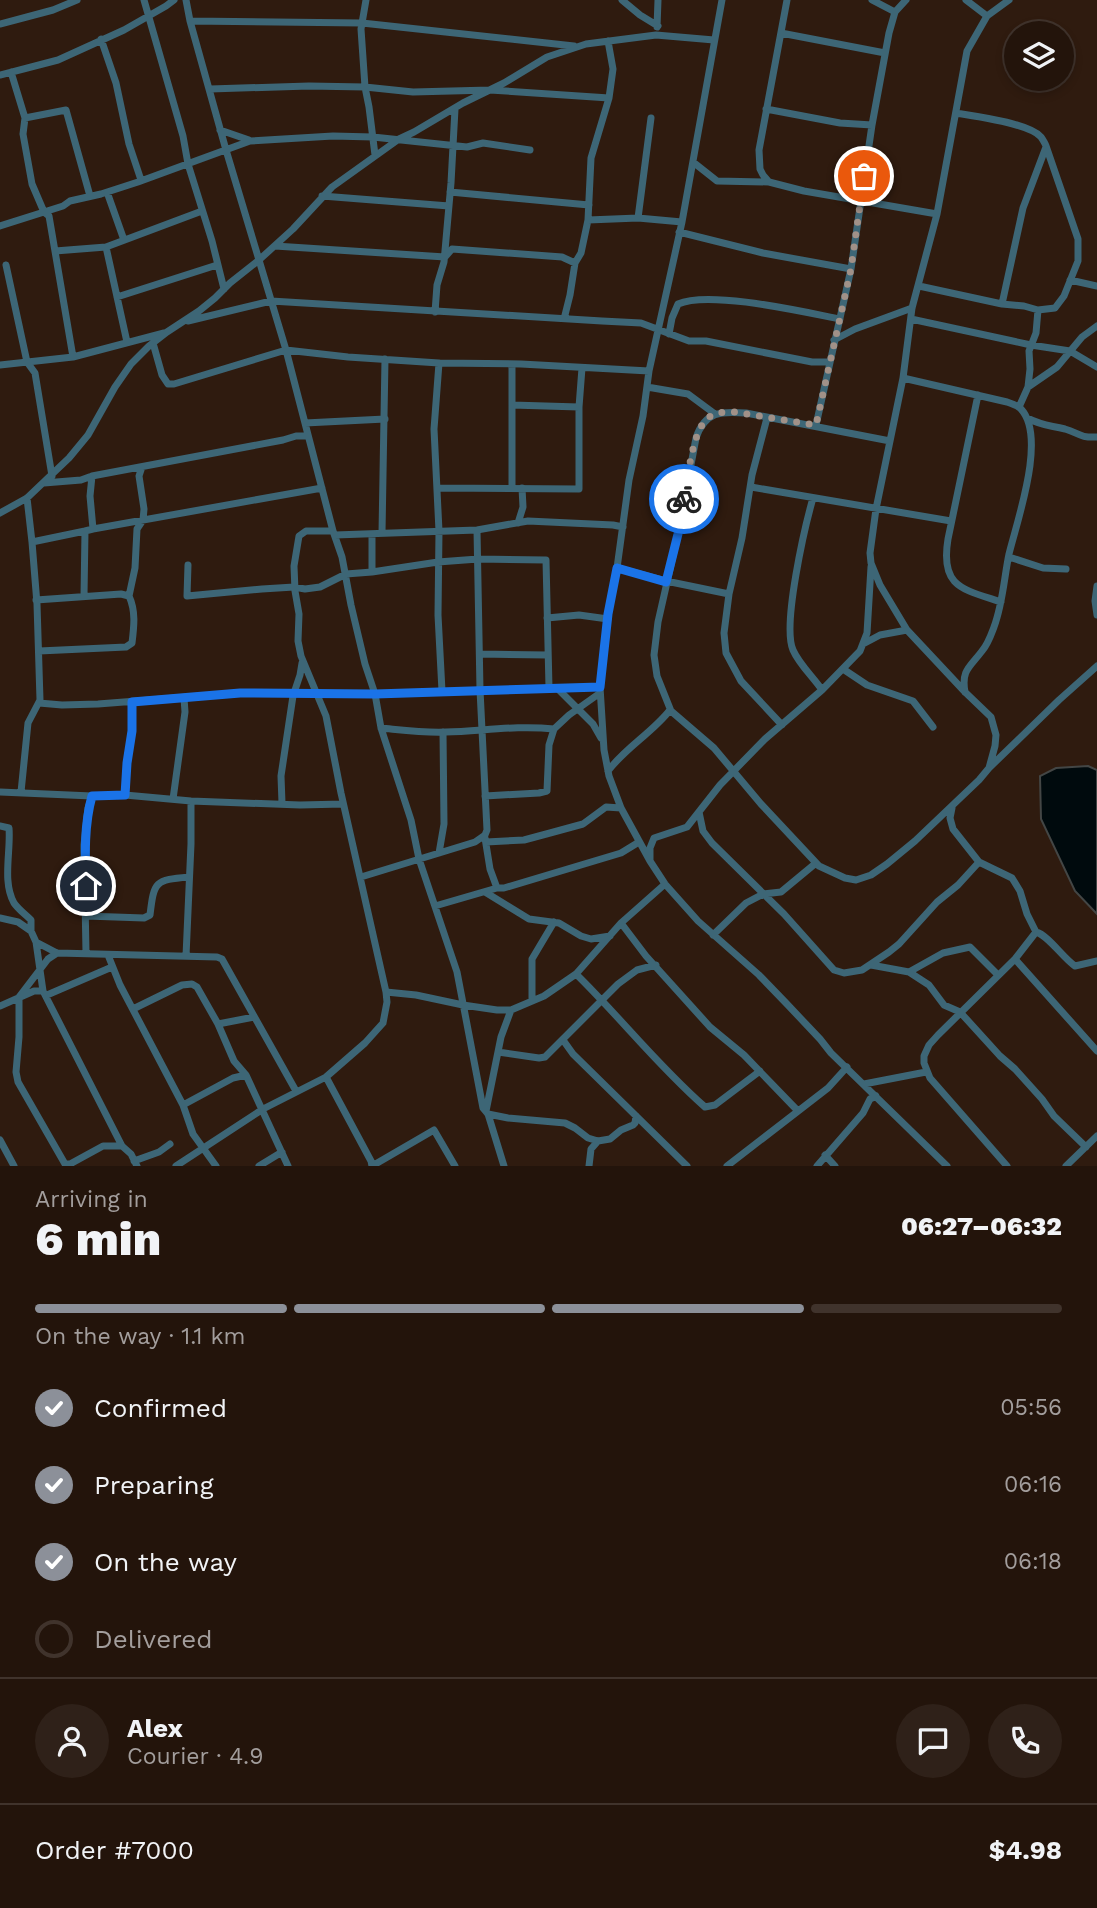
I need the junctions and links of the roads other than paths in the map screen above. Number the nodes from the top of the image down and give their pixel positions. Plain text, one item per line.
1 (77, 0) edge
2 (145, 0) edge
3 (174, 0) edge
4 (187, 0) edge
5 (366, 0) edge
6 (622, 0) edge
7 (658, 0) edge
8 (722, 0) edge
9 (787, 0) edge
10 (872, 0) edge
11 (906, 0) edge
12 (966, 0) edge
13 (1009, 0) edge
14 (895, 12) junction
15 (149, 16) junction
16 (987, 16) junction
17 (190, 22) junction
18 (362, 23) junction
19 (0, 24) edge
20 (658, 26) junction
21 (781, 33) junction
22 (656, 35) junction
23 (101, 39) junction
24 (714, 40) junction
25 (608, 41) junction
26 (578, 46) junction
27 (885, 53) junction
28 (12, 72) junction
29 (0, 75) edge
30 (365, 87) junction
31 (210, 89) junction
32 (489, 90) junction
33 (609, 98) junction
34 (455, 108) junction
35 (766, 109) junction
36 (956, 113) junction
37 (25, 118) junction
38 (650, 118) dead end
39 (872, 125) junction
40 (220, 130) junction
41 (373, 138) junction
42 (399, 139) junction
43 (250, 141) junction
44 (453, 146) junction
45 (1046, 146) junction
46 (226, 150) junction
47 (530, 150) dead end
48 (375, 155) junction
49 (693, 162) junction
50 (188, 164) junction
51 (142, 180) junction
52 (769, 182) junction
53 (107, 192) junction
54 (450, 192) junction
55 (90, 196) junction
56 (322, 196) junction
57 (860, 201) junction
58 (589, 205) junction
59 (449, 206) junction
60 (202, 211) junction
61 (44, 212) junction
62 (937, 215) junction
63 (638, 218) junction
64 (588, 220) junction
65 (682, 222) junction
66 (0, 226) edge
67 (679, 232) junction
68 (124, 240) junction
69 (275, 246) junction
70 (106, 247) junction
71 (55, 251) junction
72 (445, 257) junction
73 (259, 260) junction
74 (575, 263) junction
75 (6, 265) dead end
76 (217, 265) junction
77 (851, 269) junction
78 (1070, 281) junction
79 (919, 286) junction
80 (1097, 286) edge
81 (224, 289) junction
82 (117, 297) junction
83 (271, 301) junction
84 (1002, 304) junction
85 (912, 308) junction
86 (1038, 310) junction
87 (435, 312) junction
88 (911, 318) junction
89 (564, 319) junction
90 (840, 319) junction
91 (185, 322) junction
92 (1097, 326) edge
93 (659, 330) junction
94 (167, 332) junction
95 (669, 334) junction
96 (834, 340) junction
97 (127, 342) junction
98 (153, 343) junction
99 (1031, 345) junction
100 (286, 350) junction
101 (1070, 351) junction
102 (73, 357) junction
103 (385, 359) junction
104 (27, 362) junction
105 (830, 362) junction
106 (439, 363) junction
107 (512, 364) junction
108 (0, 365) edge
109 (1097, 367) edge
110 (582, 368) junction
111 (649, 371) junction
112 (902, 378) junction
113 (647, 387) junction
114 (1028, 387) junction
115 (978, 395) junction
116 (512, 405) junction
117 (579, 407) junction
118 (1020, 407) junction
119 (715, 414) junction
120 (767, 418) junction
121 (1027, 418) junction
122 (385, 419) junction
123 (305, 423) junction
124 (816, 425) junction
125 (308, 436) junction
126 (1097, 437) edge
127 (890, 441) junction
128 (142, 467) junction
129 (52, 475) junction
130 (92, 477) junction
131 (44, 483) junction
132 (751, 487) junction
133 (322, 488) junction
134 (437, 488) junction
135 (512, 488) junction
136 (522, 488) junction
137 (27, 498) junction
138 (813, 498) junction
139 (876, 509) junction
140 (0, 513) edge
141 (143, 520) junction
142 (951, 522) junction
143 (518, 523) junction
144 (622, 527) junction
145 (89, 530) junction
146 (477, 530) junction
147 (439, 531) junction
148 (334, 533) junction
149 (382, 533) junction
150 (372, 534) junction
151 (33, 542) junction
152 (1009, 557) junction
153 (478, 559) junction
154 (438, 562) junction
155 (871, 563) junction
156 (188, 565) dead end
157 (617, 568) junction
158 (1066, 569) dead end
159 (372, 572) junction
160 (346, 574) junction
161 (666, 582) junction
162 (1097, 586) edge
163 (294, 587) junction
164 (729, 594) junction
165 (85, 596) junction
166 (130, 596) junction
167 (36, 600) junction
168 (1001, 602) junction
169 (1097, 615) edge
170 (547, 618) junction
171 (608, 618) junction
172 (907, 629) junction
173 (862, 644) junction
174 (38, 651) junction
175 (480, 654) junction
176 (548, 655) junction
177 (301, 656) junction
178 (1097, 666) edge
179 (843, 669) junction
180 (553, 688) junction
181 (480, 690) junction
182 (600, 690) junction
183 (822, 690) junction
184 (442, 691) junction
185 (966, 693) junction
186 (294, 694) junction
187 (318, 694) junction
188 (375, 694) junction
189 (184, 698) junction
190 (132, 702) junction
191 (39, 703) junction
192 (577, 709) junction
193 (670, 710) junction
194 (782, 724) junction
195 (933, 727) dead end
196 (381, 728) junction
197 (554, 729) junction
198 (482, 730) junction
199 (443, 732) junction
200 (603, 741) junction
201 (989, 768) junction
202 (608, 771) junction
203 (734, 772) junction
204 (0, 792) edge
205 (21, 792) junction
206 (125, 795) junction
207 (92, 796) junction
208 (485, 796) junction
209 (173, 799) junction
210 (191, 800) junction
211 (282, 803) junction
212 (343, 804) junction
213 (954, 804) junction
214 (621, 808) junction
215 (699, 812) junction
216 (0, 826) edge
217 (485, 839) junction
218 (639, 842) junction
219 (439, 853) junction
220 (419, 859) junction
221 (650, 861) junction
222 (979, 862) junction
223 (816, 863) junction
224 (189, 877) junction
225 (361, 877) junction
226 (665, 884) junction
227 (497, 888) junction
228 (485, 892) junction
229 (763, 894) junction
230 (435, 906) junction
231 (86, 916) junction
232 (0, 918) edge
233 (554, 922) junction
234 (621, 923) junction
235 (31, 931) junction
236 (1036, 932) junction
237 (713, 934) junction
238 (611, 936) junction
239 (36, 942) junction
240 (57, 953) junction
241 (86, 953) junction
242 (108, 955) junction
243 (186, 956) junction
244 (1015, 959) junction
245 (1097, 961) edge
246 (656, 965) junction
247 (870, 965) junction
248 (112, 967) junction
249 (41, 969) junction
250 (909, 972) junction
251 (576, 974) junction
252 (998, 975) junction
253 (386, 992) junction
254 (45, 993) junction
255 (19, 997) junction
256 (602, 999) junction
257 (532, 1001) junction
258 (463, 1005) junction
259 (0, 1006) edge
260 (133, 1009) junction
261 (511, 1010) junction
262 (960, 1012) junction
263 (254, 1017) junction
264 (218, 1024) junction
265 (563, 1040) junction
266 (1097, 1051) edge
267 (498, 1052) junction
268 (847, 1068) junction
269 (760, 1071) junction
270 (926, 1072) junction
271 (246, 1075) junction
272 (326, 1077) junction
273 (864, 1084) junction
274 (296, 1091) junction
275 (876, 1096) junction
276 (183, 1105) junction
277 (263, 1109) junction
278 (797, 1110) junction
279 (487, 1113) junction
280 (636, 1116) junction
281 (1097, 1136) edge
282 (0, 1140) edge
283 (598, 1141) junction
284 (170, 1144) dead end
285 (122, 1146) junction
286 (1086, 1147) junction
287 (204, 1149) junction
288 (282, 1152) junction
289 (825, 1156) junction
290 (136, 1163) edge
291 (64, 1165) edge
292 (1005, 1165) edge
293 (14, 1166) edge
294 (176, 1166) edge
295 (216, 1166) edge
296 (259, 1166) edge
297 (288, 1166) edge
298 (372, 1166) edge
299 (455, 1166) edge
300 (504, 1166) edge
301 (589, 1166) edge
302 (687, 1166) edge
303 (727, 1166) edge
304 (817, 1166) edge
305 (835, 1166) edge
306 (947, 1166) edge
307 (1066, 1166) edge

1 - 19 street
2 - 15 street
3 - 15 street
4 - 17 street
5 - 18 street
6 - 20 street
7 - 20 street
8 - 24 street
9 - 21 street
10 - 14 street
11 - 14 street
12 - 16 street
13 - 16 street
14 - 27 street
15 - 23 street
15 - 50 street
16 - 36 street
17 - 18 street
17 - 31 street
18 - 26 street
18 - 30 street
20 - 22 street
21 - 27 street
21 - 35 street
22 - 24 street
22 - 25 street
23 - 28 street
23 - 51 street
24 - 49 street
25 - 26 street
25 - 33 street
26 - 32 street
27 - 39 street
28 - 29 street
28 - 37 street
30 - 31 street
30 - 32 street
30 - 41 street
31 - 40 street
32 - 33 street
32 - 34 street
33 - 58 street
34 - 42 street
34 - 44 street
35 - 39 street
35 - 52 street
36 - 45 street
36 - 62 street
37 - 55 street
37 - 61 street
38 - 63 street
39 - 57 street
40 - 43 street
40 - 46 street
41 - 42 street
41 - 43 street
41 - 48 street
42 - 44 street
42 - 48 street
43 - 46 street
44 - 47 street
44 - 54 street
45 - 78 street
45 - 84 street
46 - 50 street
46 - 73 street
48 - 56 street
49 - 52 street
49 - 65 street
50 - 51 street
50 - 60 street
51 - 53 street
52 - 57 street
53 - 55 street
53 - 68 street
54 - 58 street
54 - 59 street
55 - 61 street
56 - 59 street
56 - 69 street
57 - 62 street
57 - 77 street
58 - 64 street
59 - 72 street
60 - 68 street
60 - 76 street
61 - 66 street
61 - 71 street
62 - 79 street
63 - 64 street
63 - 65 street
64 - 74 street
65 - 67 street
67 - 77 street
67 - 93 street
68 - 70 street
69 - 72 street
69 - 73 street
70 - 71 street
70 - 82 street
71 - 102 street
72 - 74 street
72 - 87 street
73 - 81 street
73 - 83 street
74 - 89 street
75 - 104 street
76 - 81 street
76 - 82 street
77 - 90 street
78 - 80 street
78 - 86 street
79 - 84 street
79 - 85 street
81 - 91 street
82 - 97 street
83 - 87 street
83 - 91 street
83 - 100 street
84 - 86 street
85 - 88 street
85 - 96 street
86 - 99 street
87 - 89 street
88 - 99 street
88 - 112 street
89 - 93 street
90 - 95 street
90 - 96 street
91 - 94 street
92 - 101 street
93 - 95 street
93 - 111 street
94 - 97 street
94 - 98 street
95 - 105 street
96 - 105 street
97 - 102 street
98 - 100 street
98 - 129 street
99 - 101 street
99 - 114 street
100 - 103 street
100 - 123 street
101 - 109 street
101 - 114 street
102 - 104 street
103 - 106 street
103 - 122 street
104 - 108 street
104 - 129 street
105 - 124 street
106 - 107 street
106 - 134 street
107 - 110 street
107 - 116 street
110 - 111 street
110 - 117 street
111 - 113 street
112 - 115 street
112 - 127 street
113 - 119 street
113 - 144 street
114 - 118 street
115 - 118 street
115 - 142 street
116 - 117 street
116 - 135 street
117 - 136 street
118 - 121 street
119 - 120 street
119 - 161 street
120 - 124 street
120 - 132 street
121 - 126 street
121 - 152 street
122 - 123 street
122 - 149 street
123 - 125 street
124 - 127 street
125 - 128 street
125 - 133 street
127 - 139 street
128 - 130 street
128 - 141 street
129 - 131 street
130 - 131 street
130 - 145 street
131 - 137 street
132 - 138 street
132 - 164 street
133 - 141 street
133 - 148 street
134 - 135 street
134 - 147 street
135 - 136 street
136 - 143 street
137 - 140 street
137 - 151 street
138 - 139 street
138 - 183 street
139 - 142 street
139 - 155 street
141 - 145 street
141 - 166 street
142 - 168 street
143 - 144 street
143 - 146 street
144 - 157 street
145 - 151 street
145 - 165 street
146 - 147 street
146 - 153 street
147 - 149 street
147 - 154 street
148 - 150 street
148 - 160 street
148 - 163 street
149 - 150 street
150 - 159 street
151 - 167 street
152 - 158 street
152 - 168 street
153 - 154 street
153 - 170 street
153 - 175 street
154 - 159 street
154 - 184 street
155 - 172 street
155 - 173 street
156 - 163 street
157 - 161 street
157 - 171 street
159 - 160 street
160 - 163 street
160 - 188 street
161 - 164 street
161 - 193 street
162 - 169 street
163 - 177 street
164 - 194 street
165 - 166 street
165 - 167 street
166 - 174 street
167 - 174 street
168 - 185 street
170 - 171 street
170 - 176 street
171 - 182 street
172 - 173 street
172 - 185 street
173 - 179 street
174 - 191 street
175 - 176 street
175 - 181 street
176 - 180 street
177 - 186 street
177 - 187 street
178 - 201 street
179 - 183 street
179 - 195 street
180 - 181 street
180 - 182 street
180 - 192 street
181 - 184 street
181 - 198 street
182 - 192 street
182 - 200 street
183 - 194 street
184 - 188 street
185 - 201 street
186 - 187 street
186 - 189 street
186 - 211 street
187 - 188 street
187 - 212 street
188 - 196 street
189 - 190 street
189 - 209 street
190 - 191 street
190 - 206 street
191 - 205 street
192 - 197 street
192 - 200 street
193 - 202 street
193 - 203 street
194 - 203 street
196 - 199 street
196 - 220 street
197 - 198 street
197 - 208 street
198 - 199 street
198 - 208 street
199 - 219 street
200 - 202 street
201 - 213 street
202 - 214 street
203 - 215 street
203 - 223 street
204 - 205 street
205 - 207 street
206 - 207 street
206 - 209 street
207 - 231 street
208 - 217 street
209 - 210 street
210 - 211 street
210 - 224 street
211 - 212 street
212 - 225 street
213 - 222 street
213 - 223 street
214 - 217 street
214 - 218 street
215 - 221 street
215 - 229 street
216 - 235 street
217 - 219 street
217 - 227 street
218 - 221 street
218 - 227 street
219 - 220 street
220 - 225 street
220 - 230 street
221 - 226 street
222 - 236 street
222 - 247 street
223 - 229 street
224 - 231 street
224 - 243 street
225 - 253 street
226 - 234 street
226 - 237 street
227 - 228 street
228 - 230 street
228 - 233 street
229 - 237 street
229 - 247 street
230 - 258 street
231 - 241 street
232 - 235 street
233 - 238 street
233 - 257 street
234 - 238 street
234 - 246 street
235 - 239 street
236 - 244 street
236 - 245 street
237 - 268 street
238 - 251 street
239 - 240 street
239 - 249 street
240 - 241 street
240 - 249 street
241 - 242 street
242 - 243 street
242 - 248 street
243 - 263 street
244 - 252 street
244 - 266 street
246 - 256 street
246 - 269 street
247 - 250 street
248 - 254 street
248 - 260 street
249 - 254 street
249 - 255 street
250 - 252 street
250 - 262 street
251 - 256 street
251 - 257 street
252 - 262 street
253 - 258 street
253 - 272 street
254 - 255 street
254 - 285 street
255 - 259 street
255 - 291 street
256 - 265 street
256 - 269 street
257 - 261 street
258 - 261 street
258 - 279 street
260 - 264 street
260 - 276 street
261 - 267 street
262 - 270 street
262 - 286 street
263 - 264 street
263 - 274 street
264 - 271 street
265 - 267 street
265 - 280 street
267 - 279 street
268 - 273 street
268 - 278 street
269 - 278 street
270 - 273 street
270 - 292 street
271 - 276 street
271 - 277 street
272 - 274 street
272 - 298 street
273 - 275 street
274 - 277 street
275 - 289 street
275 - 306 street
276 - 287 street
277 - 287 street
277 - 288 street
278 - 303 street
279 - 283 street
279 - 300 street
280 - 283 street
280 - 302 street
281 - 286 street
282 - 293 street
283 - 301 street
284 - 290 street
285 - 290 street
285 - 291 street
286 - 307 street
287 - 294 street
287 - 295 street
288 - 296 street
288 - 297 street
289 - 304 street
289 - 305 street
298 - 299 street

